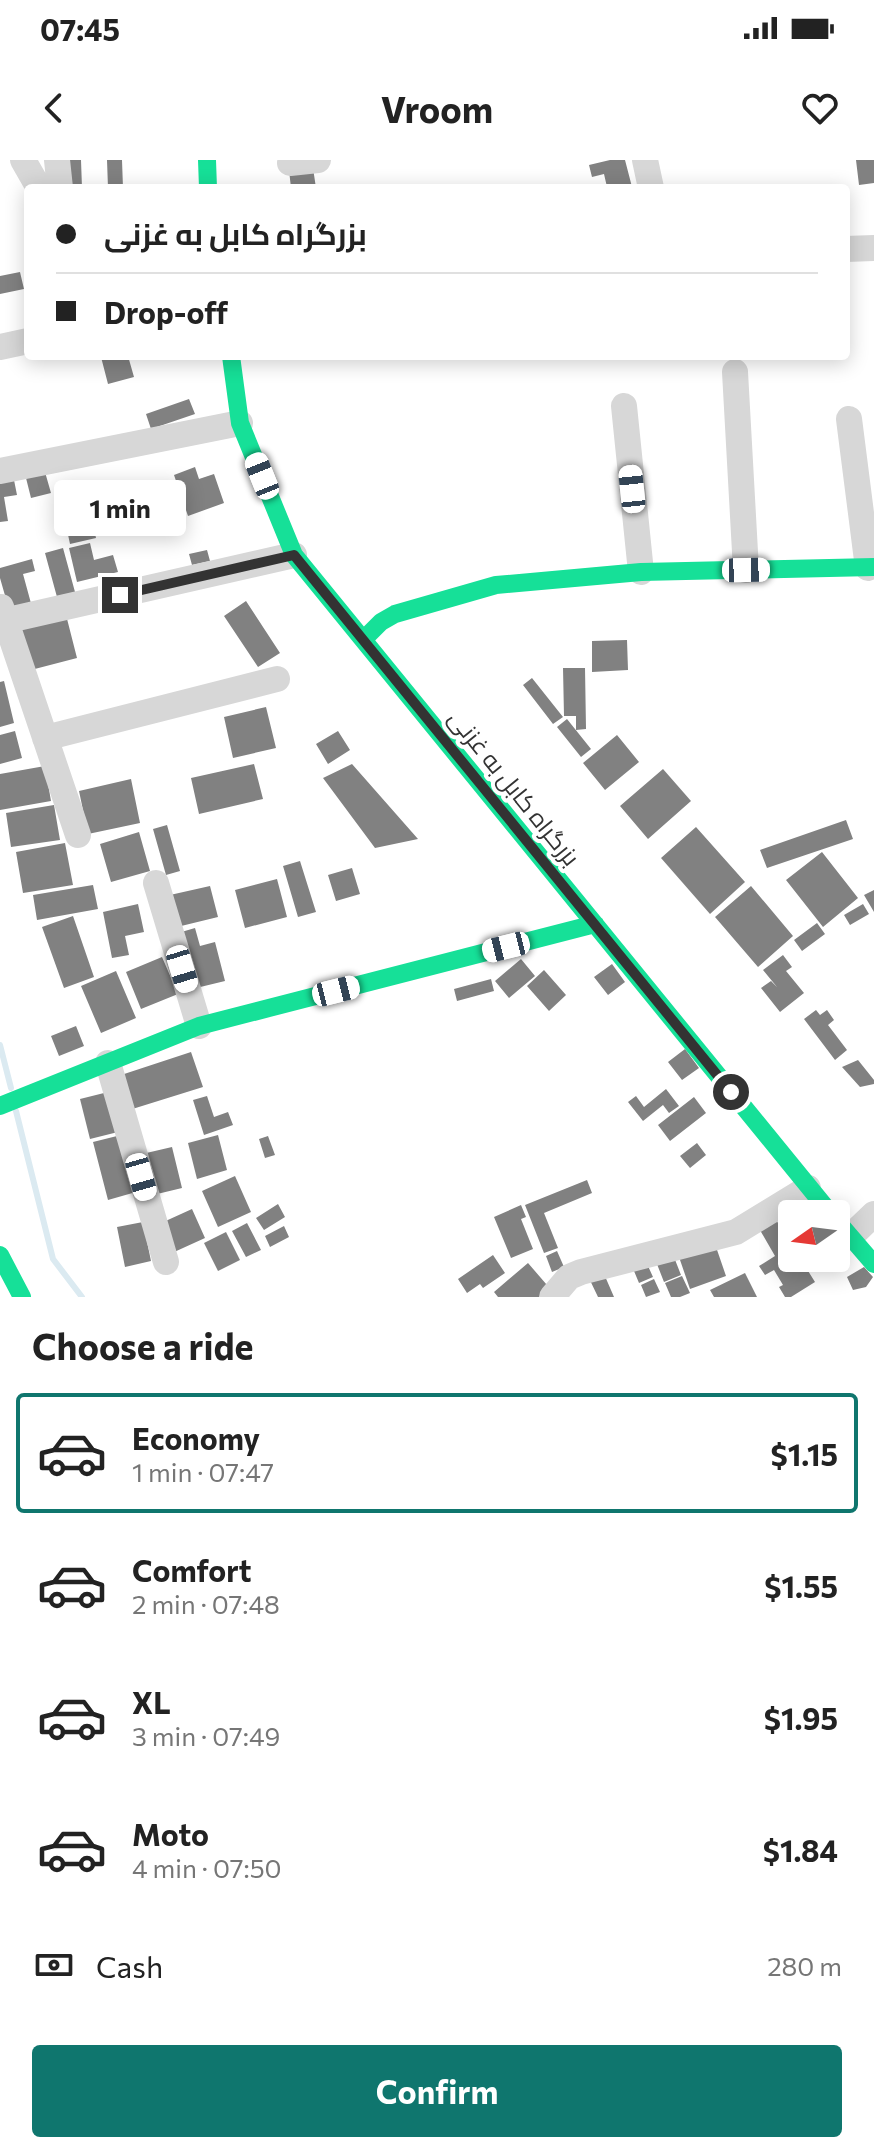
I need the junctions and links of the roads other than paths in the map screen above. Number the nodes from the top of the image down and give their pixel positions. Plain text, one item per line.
1 (23, 160) edge
2 (57, 160) edge
3 (207, 160) edge
4 (318, 160) edge
5 (645, 160) edge
6 (290, 163) dead end
7 (37, 184) edge
8 (60, 184) edge
9 (208, 184) edge
10 (650, 184) edge
11 (874, 248) edge
12 (850, 249) edge
13 (24, 342) edge
14 (0, 347) edge
15 (232, 360) edge
16 (735, 372) dead end
17 (624, 406) dead end
18 (849, 419) dead end
19 (240, 423) junction
20 (0, 471) edge
21 (294, 555) junction
22 (871, 567) edge
23 (746, 570) junction
24 (641, 572) junction
25 (2, 613) edge
26 (364, 639) junction
27 (277, 679) dead end
28 (45, 738) junction
29 (78, 835) dead end
30 (156, 883) dead end
31 (595, 924) junction
32 (199, 1026) junction
33 (98, 1066) junction
34 (0, 1106) edge
35 (808, 1188) junction
36 (819, 1200) edge
37 (874, 1214) edge
38 (850, 1225) edge
39 (850, 1236) edge
40 (0, 1255) edge
41 (166, 1262) dead end
42 (874, 1264) edge
43 (22, 1297) edge
44 (552, 1297) edge

1 - 7 street
2 - 8 street
3 - 9 main road
4 - 6 street
5 - 10 street
11 - 12 street
13 - 14 street
15 - 19 main road, بزرگراه کابل به غزنی
16 - 23 street
17 - 24 street
18 - 22 street
19 - 20 street
19 - 21 main road, بزرگراه کابل به غزنی
21 - 25 street
21 - 26 main road, بزرگراه کابل به غزنی
22 - 23 main road
23 - 24 main road
24 - 26 main road
25 - 28 street
26 - 31 main road, بزرگراه کابل به غزنی
27 - 28 street
28 - 29 street
30 - 32 street
31 - 32 main road
31 - 35 main road, بزرگراه کابل به غزنی
32 - 33 main road
33 - 34 main road
33 - 41 street
35 - 36 main road, بزرگراه کابل به غزنی
35 - 44 street
37 - 38 street
39 - 42 main road
40 - 43 main road

